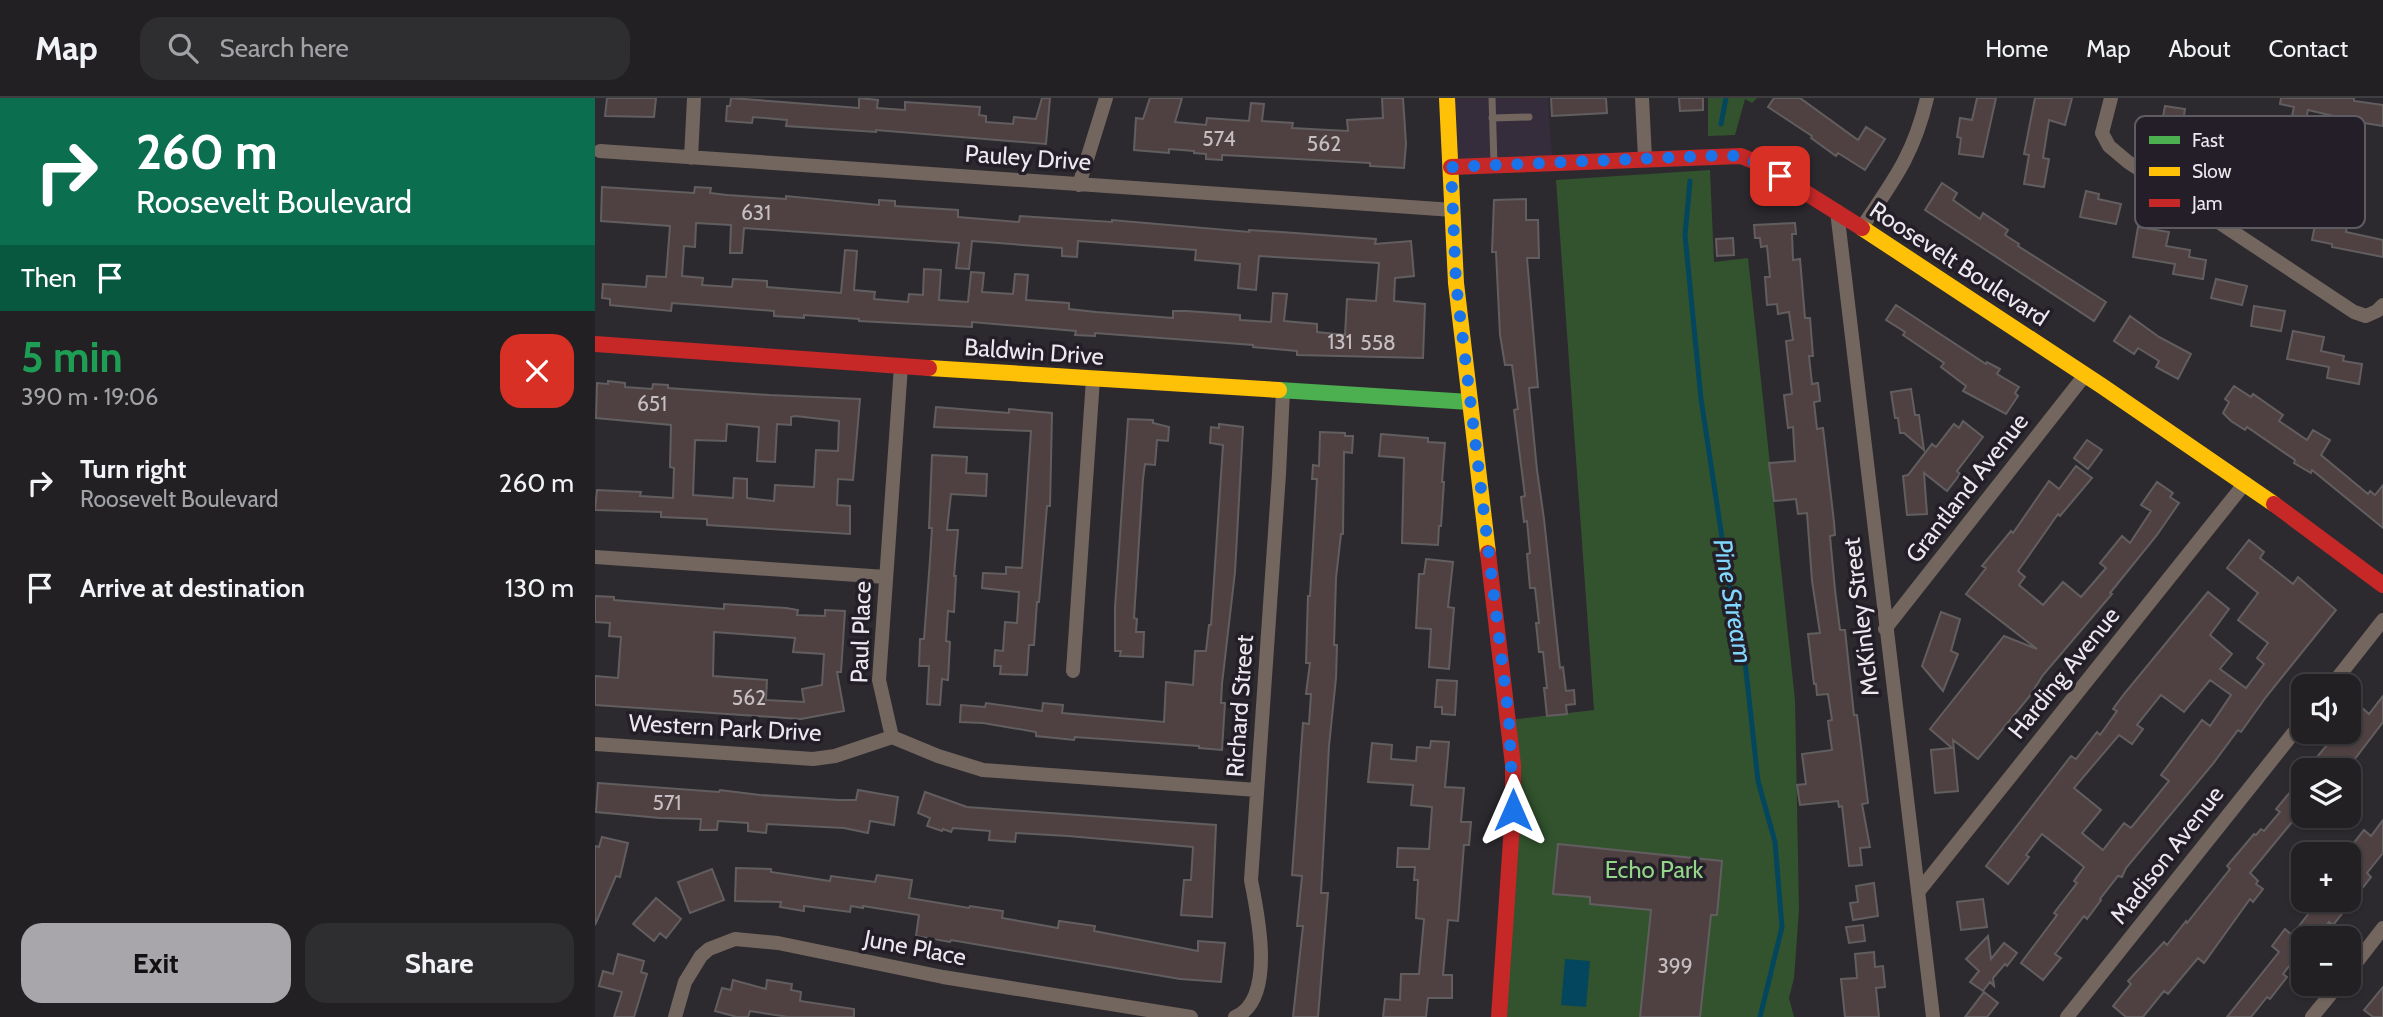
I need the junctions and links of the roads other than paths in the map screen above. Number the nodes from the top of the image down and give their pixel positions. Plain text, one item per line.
1 (694, 98) edge
2 (1106, 98) edge
3 (1447, 98) edge
4 (1492, 98) edge
5 (1642, 98) edge
6 (1927, 98) edge
7 (2111, 98) edge
8 (1529, 117) dead end
9 (1492, 118) junction
10 (600, 151) dead end
11 (691, 158) junction
12 (1645, 159) junction
13 (1494, 165) junction
14 (1451, 167) junction
15 (2135, 167) edge
16 (1079, 185) junction
17 (1453, 210) junction
18 (1837, 211) junction
19 (1862, 227) junction
20 (2227, 228) edge
21 (2383, 305) edge
22 (595, 344) edge
23 (901, 366) junction
24 (2085, 375) junction
25 (1093, 379) junction
26 (1283, 391) junction
27 (1470, 402) junction
28 (2245, 483) junction
29 (595, 557) edge
30 (885, 577) junction
31 (2383, 585) edge
32 (2383, 620) edge
33 (1885, 629) junction
34 (1073, 671) dead end
35 (2340, 674) edge
36 (2291, 736) edge
37 (893, 737) junction
38 (595, 744) edge
39 (1257, 790) junction
40 (1919, 891) junction
41 (2383, 928) edge
42 (2361, 956) edge
43 (2329, 996) edge
44 (1237, 1016) edge
45 (675, 1017) edge
46 (1191, 1017) edge
47 (1499, 1017) edge
48 (1933, 1017) edge
49 (2067, 1017) edge
50 (2312, 1017) edge

1 - 11 street
2 - 16 street
3 - 14 street
4 - 9 lane
5 - 12 street
6 - 19 street
7 - 15 street
8 - 9 lane
9 - 13 lane
10 - 11 street, Pauley Drive
11 - 16 street, Pauley Drive
12 - 13 street, Roosevelt Boulevard
12 - 18 street, Roosevelt Boulevard
13 - 14 street, Roosevelt Boulevard
14 - 17 street
16 - 17 street, Pauley Drive
17 - 27 street
18 - 19 street, Roosevelt Boulevard
18 - 33 street, McKinley Street
19 - 24 street, Roosevelt Boulevard
20 - 21 street
22 - 23 street, Baldwin Drive
23 - 25 street, Baldwin Drive
23 - 30 street, Paul Place
24 - 28 street, Roosevelt Boulevard
24 - 33 street, Grantland Avenue
25 - 26 street, Baldwin Drive
25 - 34 street
26 - 27 street, Baldwin Drive
26 - 39 street, Richard Street
27 - 47 street
28 - 31 street, Roosevelt Boulevard
28 - 40 street, Harding Avenue
29 - 30 street
30 - 37 street, Paul Place
32 - 35 street
33 - 40 street, McKinley Street
36 - 49 street, Madison Avenue
37 - 38 street, Western Park Drive
37 - 39 street
39 - 44 street, Richard Street
40 - 48 street, McKinley Street
41 - 42 street
43 - 50 street
45 - 46 street, June Place

